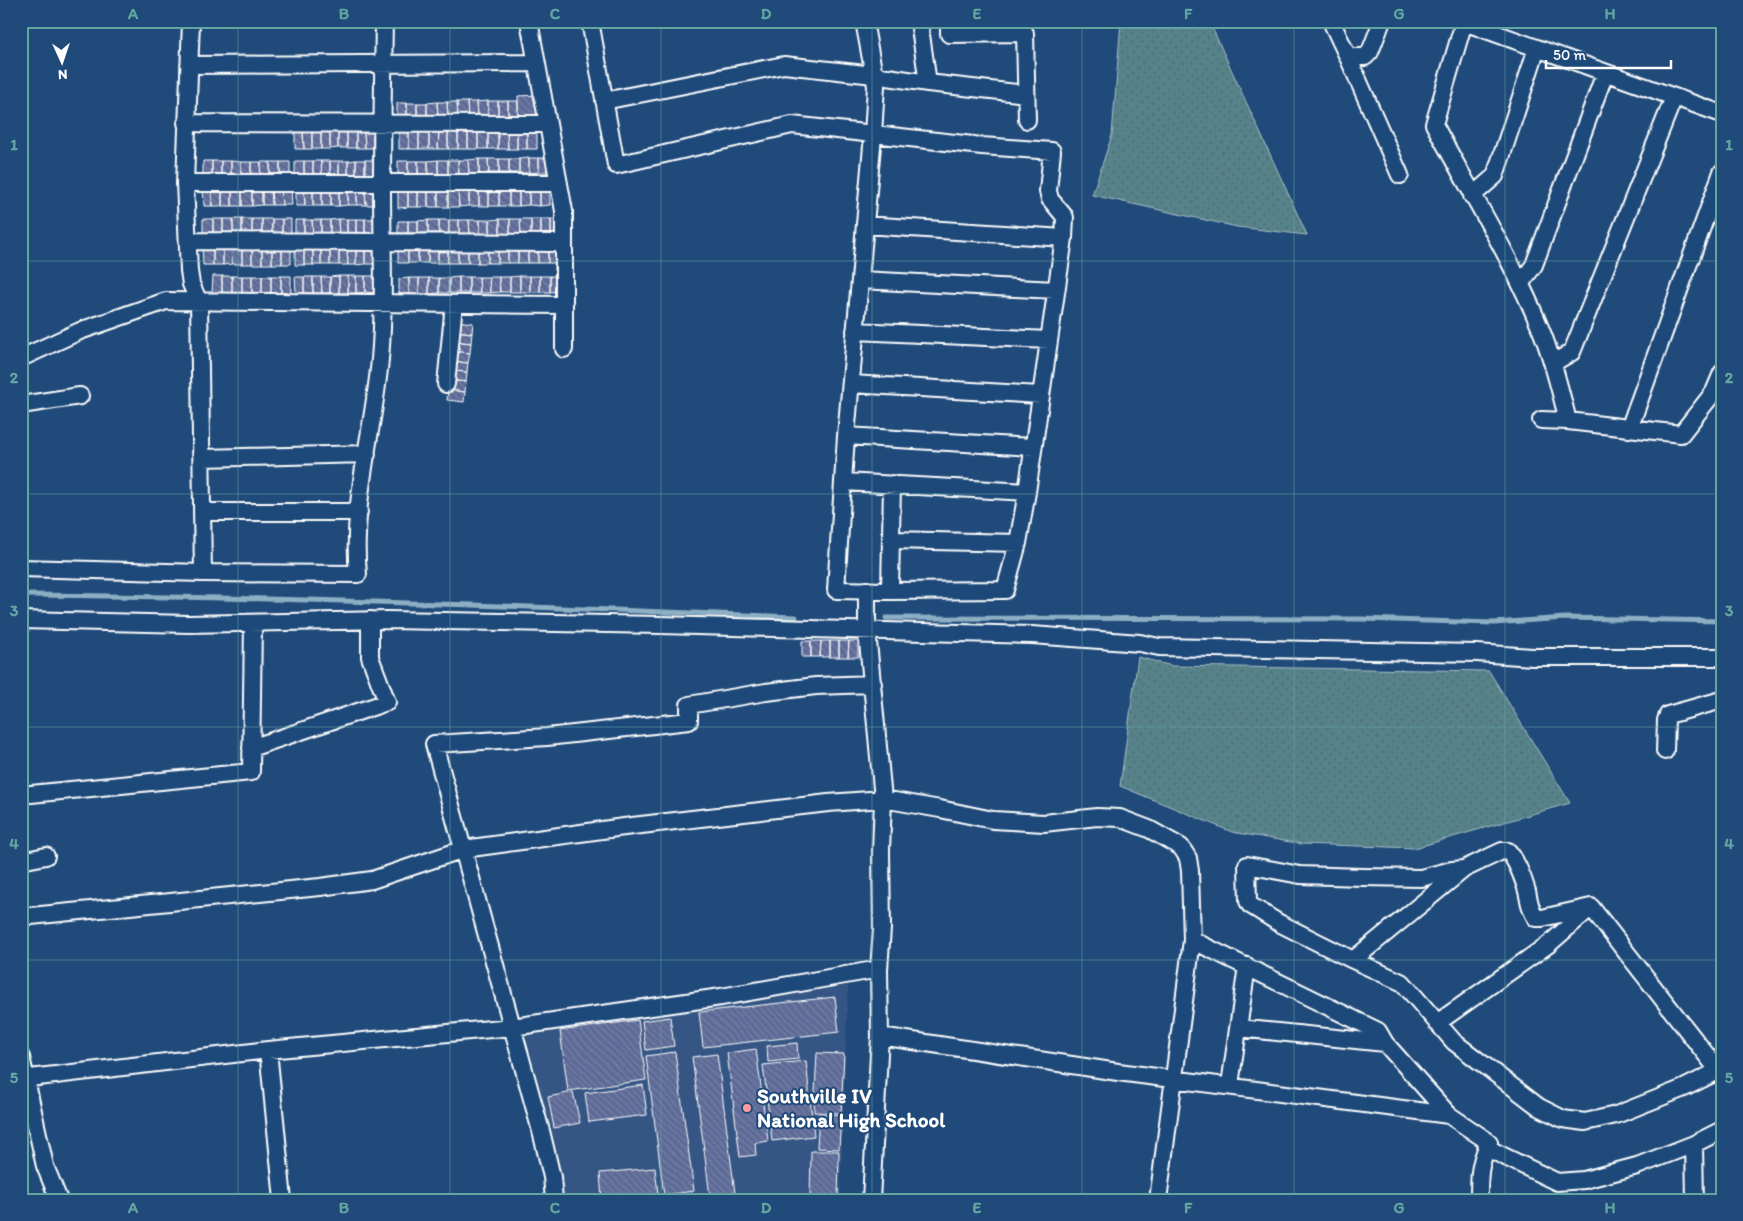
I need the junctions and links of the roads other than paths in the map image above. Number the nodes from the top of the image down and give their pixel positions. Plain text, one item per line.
1 (191, 21) edge
2 (384, 21) edge
3 (529, 21) edge
4 (590, 21) edge
5 (864, 21) edge
6 (919, 21) edge
7 (949, 21) edge
8 (1331, 21) edge
9 (1382, 21) edge
10 (1463, 22) edge
11 (1537, 48) junction
12 (1348, 57) junction
13 (383, 63) junction
14 (536, 63) junction
15 (188, 65) junction
16 (1606, 73) junction
17 (874, 75) junction
18 (928, 83) junction
19 (1026, 94) junction
20 (1674, 98) junction
21 (604, 101) junction
22 (1722, 114) edge
23 (1027, 120) dead end
24 (186, 123) junction
25 (382, 124) junction
26 (548, 124) junction
27 (873, 135) junction
28 (1722, 172) edge
29 (1400, 174) dead end
30 (185, 183) junction
31 (382, 183) junction
32 (559, 183) junction
33 (1472, 196) junction
34 (865, 225) junction
35 (1064, 238) junction
36 (188, 241) junction
37 (382, 242) junction
38 (564, 243) junction
39 (860, 280) junction
40 (1521, 283) junction
41 (1056, 290) junction
42 (199, 302) junction
43 (383, 304) junction
44 (454, 304) junction
45 (564, 305) junction
46 (855, 330) junction
47 (1049, 340) junction
48 (564, 348) dead end
49 (21, 358) edge
50 (1553, 363) junction
51 (1722, 373) edge
52 (446, 384) dead end
53 (851, 384) junction
54 (1040, 395) junction
55 (80, 396) dead end
56 (21, 405) edge
57 (1541, 420) dead end
58 (1568, 421) junction
59 (1629, 428) junction
60 (846, 436) junction
61 (1033, 446) junction
62 (367, 454) junction
63 (202, 458) junction
64 (843, 482) junction
65 (892, 484) junction
66 (1027, 492) junction
67 (203, 512) junction
68 (359, 512) junction
69 (891, 540) junction
70 (1018, 543) junction
71 (21, 568) edge
72 (202, 573) junction
73 (867, 590) junction
74 (890, 591) junction
75 (21, 620) edge
76 (370, 620) junction
77 (253, 623) junction
78 (867, 631) junction
79 (1722, 657) edge
80 (873, 684) junction
81 (1722, 700) edge
82 (251, 748) junction
83 (1665, 751) dead end
84 (21, 795) edge
85 (883, 799) junction
86 (464, 849) junction
87 (46, 856) dead end
88 (21, 861) edge
89 (1464, 869) junction
90 (1591, 908) junction
91 (21, 917) edge
92 (1192, 940) junction
93 (1353, 960) junction
94 (1247, 966) junction
95 (880, 969) junction
96 (1437, 1023) junction
97 (512, 1027) junction
98 (1238, 1028) junction
99 (880, 1036) junction
100 (1385, 1043) junction
101 (268, 1050) junction
102 (21, 1057) edge
103 (1720, 1073) edge
104 (1173, 1078) junction
105 (24, 1079) edge
106 (1230, 1085) junction
107 (1449, 1115) junction
108 (1722, 1130) edge
109 (1694, 1144) junction
110 (1487, 1148) junction
111 (59, 1200) edge
112 (283, 1200) edge
113 (554, 1200) edge
114 (870, 1200) edge
115 (1158, 1200) edge
116 (1479, 1200) edge
117 (1695, 1200) edge

1 - 15 street
2 - 13 street
3 - 14 street
4 - 21 street
5 - 17 street
6 - 18 street
7 - 19 street
8 - 12 street
9 - 12 street
10 - 11 street
10 - 33 street
11 - 16 street
11 - 33 street
12 - 29 street
13 - 14 street
13 - 15 street
13 - 25 street
14 - 26 street
15 - 24 street
16 - 20 street
16 - 40 street
17 - 18 street
17 - 21 street
17 - 27 street
18 - 19 street
19 - 23 street
20 - 22 street
20 - 50 street
21 - 27 street
24 - 25 street
24 - 30 street
25 - 26 street
25 - 31 street
26 - 32 street
27 - 34 street
27 - 35 street
28 - 59 street
30 - 31 street
30 - 36 street
31 - 32 street
31 - 37 street
32 - 38 street
33 - 40 street
34 - 35 street
34 - 39 street
35 - 41 street
36 - 37 street
36 - 42 street
37 - 38 street
37 - 43 street
38 - 45 street
39 - 41 street
39 - 46 street
40 - 50 street
41 - 47 street
42 - 43 street
42 - 49 street
42 - 63 street
43 - 44 street
43 - 62 street
44 - 45 street
44 - 52 street
45 - 48 street
46 - 47 street
46 - 53 street
47 - 54 street
50 - 58 street
51 - 59 street
53 - 54 street
53 - 60 street
54 - 61 street
55 - 56 street
57 - 58 street
58 - 59 street
60 - 61 street
60 - 64 street
61 - 66 street
62 - 63 street
62 - 68 street
63 - 67 street
64 - 65 street
64 - 73 street
65 - 66 street
65 - 69 street
66 - 70 street
67 - 68 street
67 - 72 street
68 - 72 street
69 - 70 street
69 - 74 street
70 - 74 street
71 - 72 street
73 - 74 street
73 - 78 street
75 - 77 street
76 - 77 street
76 - 78 street
76 - 82 street
77 - 82 street
78 - 79 street
78 - 80 street
80 - 85 street
80 - 86 street
81 - 83 street
82 - 84 street
85 - 86 street
85 - 92 street
85 - 95 street
86 - 91 street
86 - 97 street
87 - 88 street
89 - 90 street
89 - 93 street
89 - 93 street
90 - 96 street
90 - 103 street
92 - 94 street
92 - 104 street
93 - 96 street
94 - 98 street
94 - 100 street
95 - 97 street
95 - 99 street
96 - 103 street
97 - 101 street
97 - 113 street
98 - 100 street
98 - 106 street
99 - 104 street
99 - 114 street
100 - 107 street
101 - 105 street
101 - 112 street
102 - 105 street
104 - 106 street
104 - 115 street
105 - 111 street
106 - 107 street
107 - 110 street
108 - 109 street
109 - 110 street
109 - 117 street
110 - 116 street

